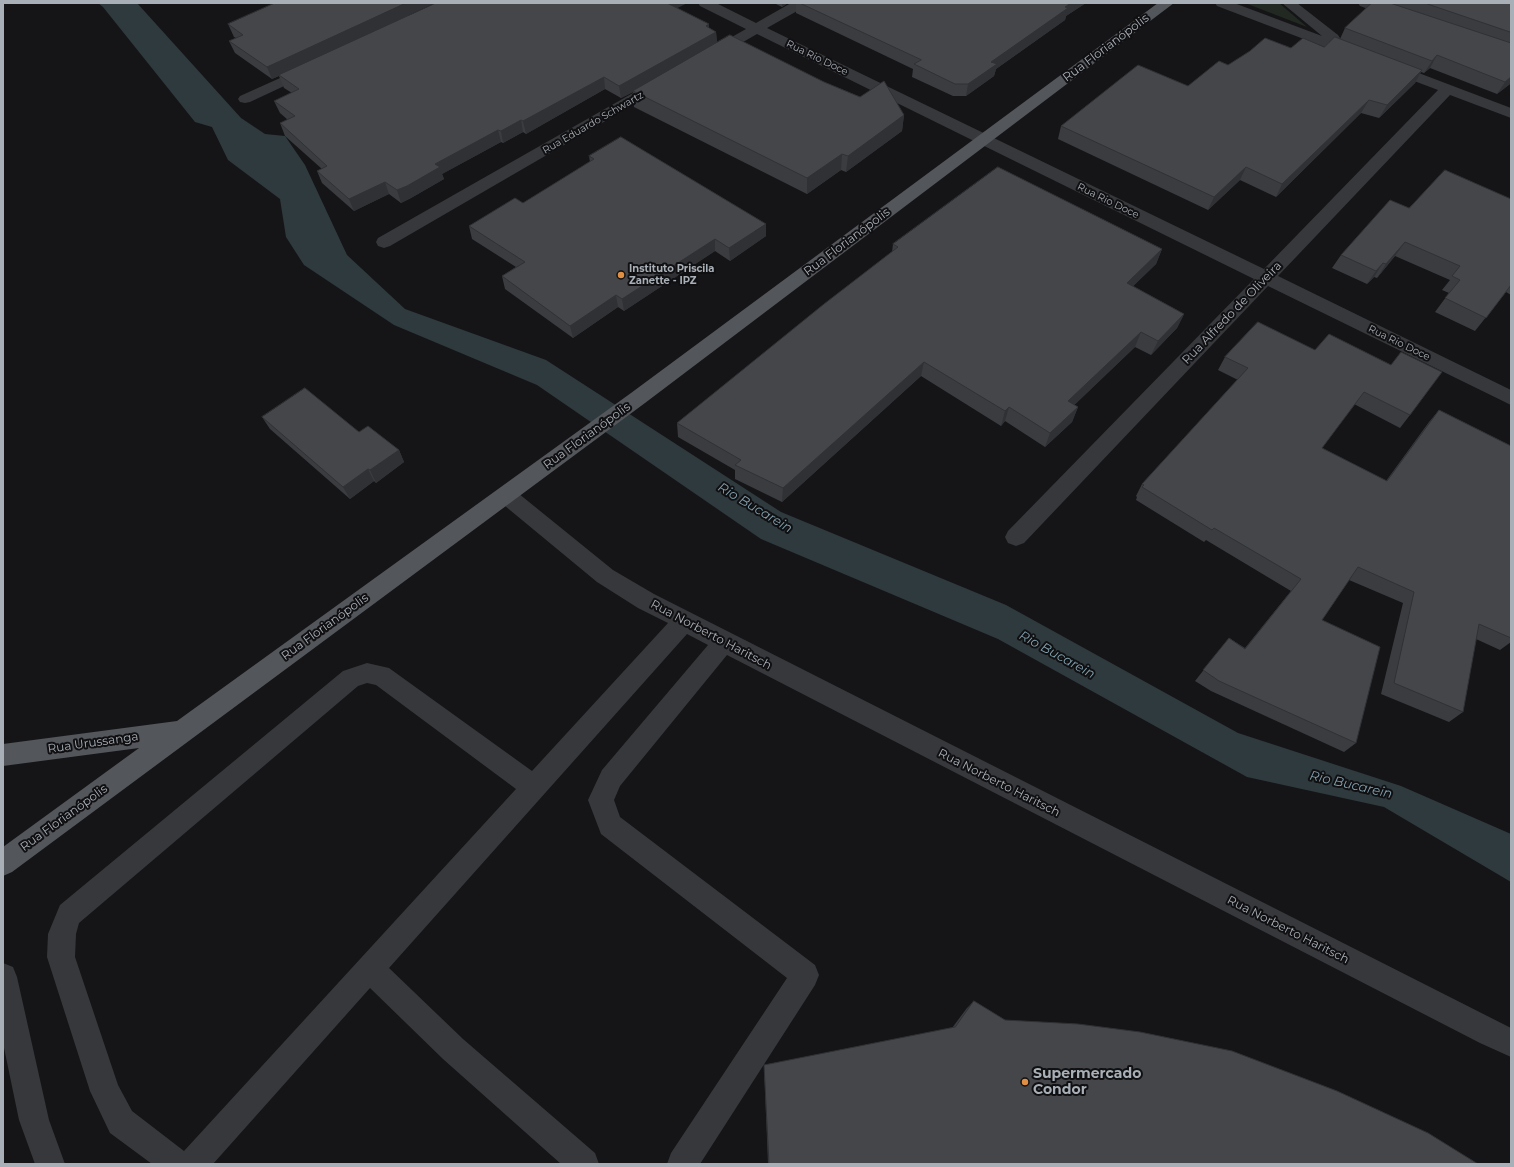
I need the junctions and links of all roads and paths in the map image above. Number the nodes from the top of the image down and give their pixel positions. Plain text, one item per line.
1 (706, 3) edge
2 (801, 3) edge
3 (1167, 3) edge
4 (1222, 3) edge
5 (1365, 3) edge
6 (1292, 5) edge
7 (1409, 18) edge
8 (757, 28) junction
9 (1355, 54) junction
10 (702, 60) edge
11 (323, 63) edge
12 (674, 76) edge
13 (1448, 89) junction
14 (245, 99) dead end
15 (1511, 113) edge
16 (984, 140) junction
17 (384, 242) dead end
18 (1266, 278) junction
19 (1511, 398) edge
20 (506, 495) junction
21 (1016, 537) dead end
22 (684, 621) junction
23 (724, 642) junction
24 (183, 731) junction
25 (3, 755) edge
26 (534, 786) junction
27 (3, 863) edge
28 (369, 968) junction
29 (3, 977) edge
30 (1511, 1043) edge
31 (50, 1164) edge
32 (177, 1164) edge
33 (193, 1164) edge
34 (584, 1164) edge
35 (682, 1164) edge

1 - 8 street, Rua Rio Doce
2 - 8 street
3 - 16 main road, Rua Florianópolis
4 - 9 street
5 - 7 street
6 - 9 street
8 - 10 street
8 - 16 street, Rua Rio Doce
9 - 13 street
11 - 14 street
12 - 17 street, Rua Eduardo Schwartz
13 - 15 street
13 - 18 street, Rua Alfredo de Oliveira
16 - 18 street, Rua Rio Doce
16 - 20 main road, Rua Florianópolis
18 - 19 street, Rua Rio Doce
18 - 21 street, Rua Alfredo de Oliveira
20 - 22 street, Rua Norberto Haritsch
20 - 24 main road, Rua Florianópolis
22 - 23 street, Rua Norberto Haritsch
22 - 26 street
23 - 30 street, Rua Norberto Haritsch
23 - 35 street
24 - 25 main road, Rua Urussanga
24 - 27 main road, Rua Florianópolis
26 - 28 street
26 - 32 street
28 - 33 street
28 - 34 street
29 - 31 street

